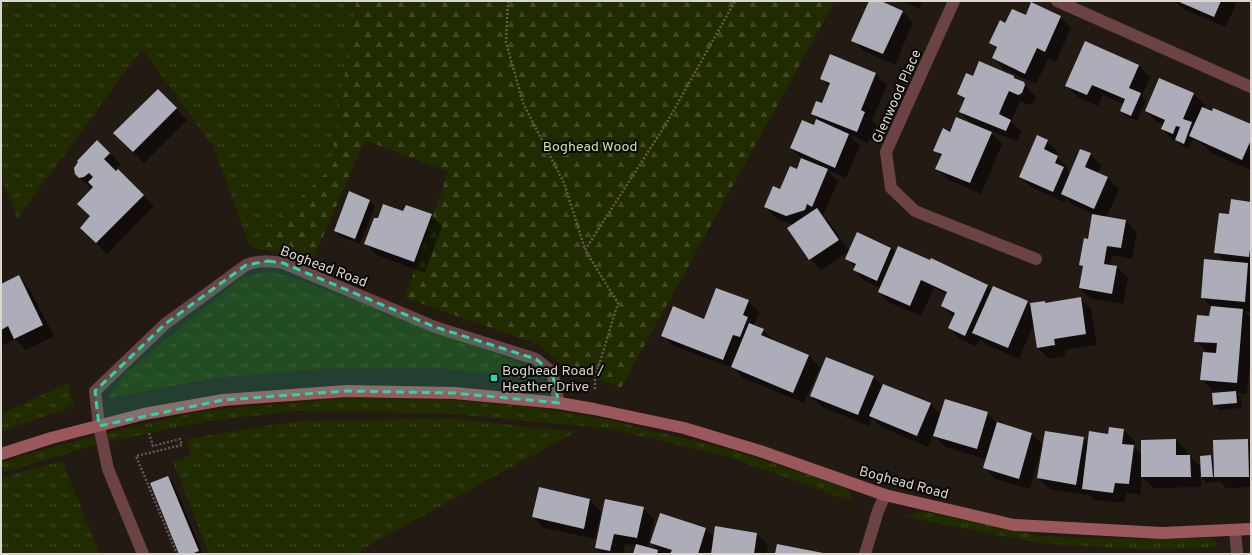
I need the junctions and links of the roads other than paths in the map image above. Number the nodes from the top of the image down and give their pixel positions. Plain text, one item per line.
1 (954, 1) edge
2 (1057, 1) edge
3 (1251, 87) edge
4 (1036, 259) dead end
5 (559, 404) junction
6 (99, 426) junction
7 (1, 454) edge
8 (885, 495) junction
9 (1251, 529) edge
10 (1235, 530) junction
11 (143, 554) edge
12 (865, 554) edge
13 (1237, 554) edge

1 - 4 street, Glenwood Place
2 - 3 street
5 - 6 street, Boghead Road
5 - 6 street, Boghead Road
5 - 8 street, Boghead Road
6 - 7 street, Boghead Road
6 - 11 street
8 - 10 street, Boghead Road
8 - 12 street
9 - 10 street, Boghead Road
10 - 13 street

